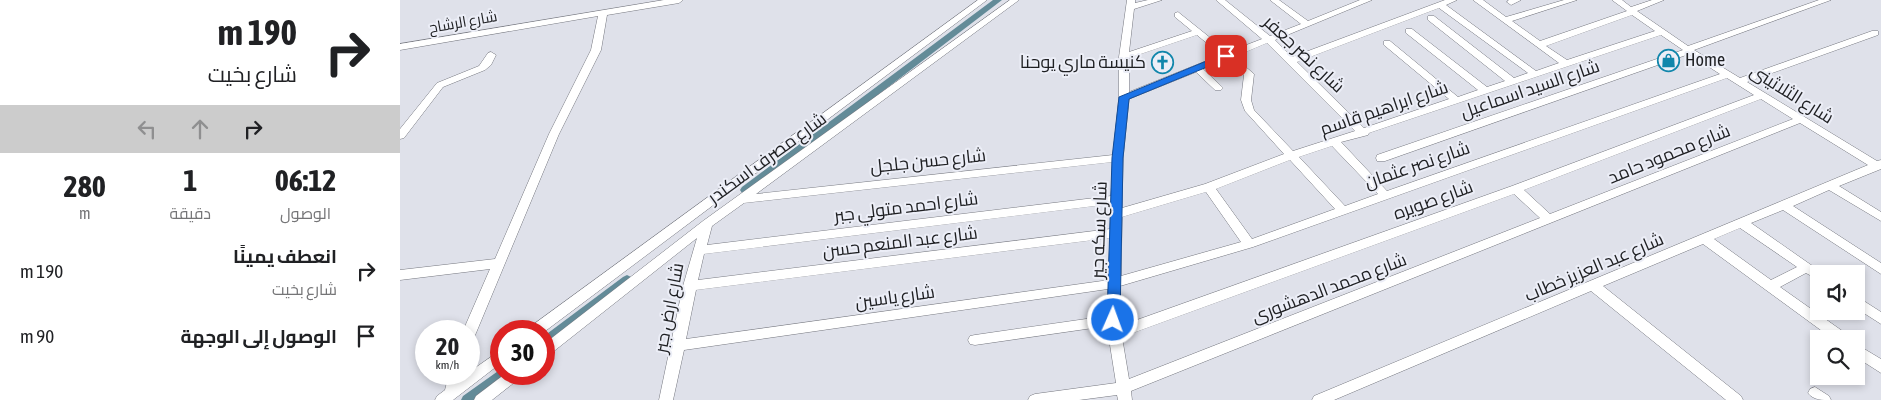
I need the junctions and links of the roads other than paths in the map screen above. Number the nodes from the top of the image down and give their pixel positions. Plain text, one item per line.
1 (679, 0) edge
2 (983, 0) edge
3 (1015, 0) edge
4 (1158, 0) edge
5 (1220, 0) edge
6 (1274, 0) edge
7 (1368, 0) edge
8 (1453, 0) edge
9 (1477, 0) edge
10 (1573, 0) edge
11 (1616, 0) edge
12 (1660, 0) edge
13 (1827, 0) edge
14 (1131, 4) edge
15 (1440, 5) junction
16 (1634, 7) edge
17 (603, 13) junction
18 (1178, 14) dead end
19 (1431, 18) dead end
20 (1505, 20) junction
21 (1307, 24) junction
22 (1409, 31) dead end
23 (1198, 32) junction
24 (1661, 32) junction
25 (1875, 32) dead end
26 (1268, 39) junction
27 (1387, 43) dead end
28 (1539, 45) junction
29 (400, 47) edge
30 (1689, 50) junction
31 (491, 55) dead end
32 (1226, 56) junction
33 (1124, 57) junction
34 (1290, 61) junction
35 (1566, 64) junction
36 (1197, 68) junction
37 (1728, 74) junction
38 (1536, 75) junction
39 (1740, 81) junction
40 (1513, 82) junction
41 (1218, 88) dead end
42 (1486, 91) junction
43 (1762, 95) junction
44 (1124, 97) junction
45 (1457, 101) junction
46 (1802, 119) junction
47 (1364, 133) junction
48 (400, 136) edge
49 (1335, 142) junction
50 (1290, 156) junction
51 (1118, 158) junction
52 (1381, 158) dead end
53 (1879, 165) edge
54 (1209, 186) junction
55 (1830, 186) junction
56 (1516, 189) junction
57 (1385, 195) junction
58 (742, 199) junction
59 (1118, 199) junction
60 (1785, 206) junction
61 (1342, 210) junction
62 (1117, 214) junction
63 (1881, 217) edge
64 (1549, 220) junction
65 (708, 224) junction
66 (1743, 224) junction
67 (1116, 233) junction
68 (1705, 239) junction
69 (1250, 244) junction
70 (699, 250) junction
71 (496, 266) junction
72 (1807, 267) junction
73 (1810, 269) edge
74 (1881, 269) edge
75 (400, 275) edge
76 (400, 281) edge
77 (1114, 282) junction
78 (689, 286) junction
79 (1594, 286) junction
80 (1770, 286) junction
81 (1865, 307) edge
82 (1881, 319) edge
83 (474, 320) edge
84 (550, 320) edge
85 (1113, 320) junction
86 (1830, 330) edge
87 (1114, 334) junction
88 (975, 340) dead end
89 (555, 342) edge
90 (680, 345) junction
91 (1865, 355) edge
92 (490, 364) edge
93 (1881, 367) edge
94 (500, 385) edge
95 (1124, 394) edge
96 (446, 396) edge
97 (480, 400) edge
98 (666, 400) edge
99 (1035, 400) edge
100 (1319, 400) edge
101 (1736, 400) edge

1 - 17 street, شارع الرشاح
2 - 84 street, شارع مصرف اسكندر
3 - 58 street, شارع مصرف اسكندر
4 - 14 street
5 - 26 street, شارع نصر جعفر
6 - 21 street
7 - 21 street
8 - 15 street
9 - 20 street
10 - 20 street
11 - 16 street, شارع الثلاثينى
12 - 16 street
13 - 30 street, شارع السيد اسماعيل
14 - 33 street, شارع سكه جير
15 - 34 street
15 - 38 street
16 - 24 street, شارع الثلاثينى
16 - 28 street
17 - 29 street, شارع الرشاح
17 - 71 street
18 - 23 street
19 - 40 street
20 - 28 street
21 - 26 street
22 - 42 street
23 - 32 street
23 - 33 street
24 - 30 street, شارع الثلاثينى
24 - 35 street, شارع ابراهيم قاسم
25 - 39 street
26 - 32 street
26 - 34 street, شارع نصر جعفر
27 - 45 street
28 - 35 street
30 - 37 street, شارع الثلاثينى
30 - 52 street, شارع السيد اسماعيل
31 - 48 street
32 - 36 street
32 - 50 street
33 - 44 street, شارع سكه جير
34 - 47 street, شارع نصر جعفر
35 - 38 street, شارع ابراهيم قاسم
36 - 41 street
36 - 44 street
37 - 39 street, شارع الثلاثينى
37 - 57 street, شارع نصر عثمان
38 - 40 street, شارع ابراهيم قاسم
39 - 43 street, شارع الثلاثينى
40 - 42 street, شارع ابراهيم قاسم
42 - 45 street, شارع ابراهيم قاسم
43 - 46 street, شارع الثلاثينى
43 - 56 street, شارع صويره
44 - 51 street, شارع سكه جير
45 - 47 street, شارع ابراهيم قاسم
46 - 53 street, شارع الثلاثينى
46 - 64 street, شارع محمود حامد
47 - 49 street, شارع ابراهيم قاسم
49 - 50 street, شارع ابراهيم قاسم
49 - 57 street
50 - 54 street, شارع ابراهيم قاسم
50 - 61 street
51 - 58 street, شارع حسن جلجل
51 - 59 street, شارع سكه جير
53 - 55 street, شارع عبد العزيز خطاب
54 - 62 street, شارع ابراهيم قاسم
54 - 69 street
55 - 60 street, شارع عبد العزيز خطاب
55 - 63 street
56 - 64 street
56 - 87 street, شارع صويره
57 - 61 street, شارع نصر عثمان
58 - 65 street, شارع مصرف اسكندر
59 - 62 street, شارع سكه جير
59 - 70 street, شارع احمد متولي جبر
60 - 66 street, شارع عبد العزيز خطاب
60 - 74 street
61 - 69 street, شارع نصر عثمان
62 - 67 street, شارع سكه جير
64 - 95 street, شارع محمد الدهشورى
65 - 70 street, شارع ارض جبر
65 - 89 street, شارع مصرف اسكندر
66 - 68 street, شارع عبد العزيز خطاب
66 - 72 street
67 - 77 street, شارع سكه جير
67 - 78 street, شارع عبد المنعم حسن
68 - 79 street, شارع عبد العزيز خطاب
68 - 80 street
69 - 77 street, شارع نصر عثمان
70 - 78 street, شارع ارض جبر
71 - 75 street
71 - 76 street
71 - 83 street
72 - 73 street
72 - 80 street
77 - 85 street, شارع سكه جير
77 - 90 street, شارع ياسين
78 - 90 street, شارع ارض جبر
79 - 100 street, شارع عبد العزيز خطاب
79 - 101 street
80 - 86 street
81 - 82 street
85 - 87 street, شارع سكه جير
85 - 88 street
87 - 95 street, شارع سكه جير
90 - 98 street, شارع ارض جبر
91 - 93 street
92 - 96 street
94 - 97 street
95 - 99 street, شارع محمد الدهشورى

